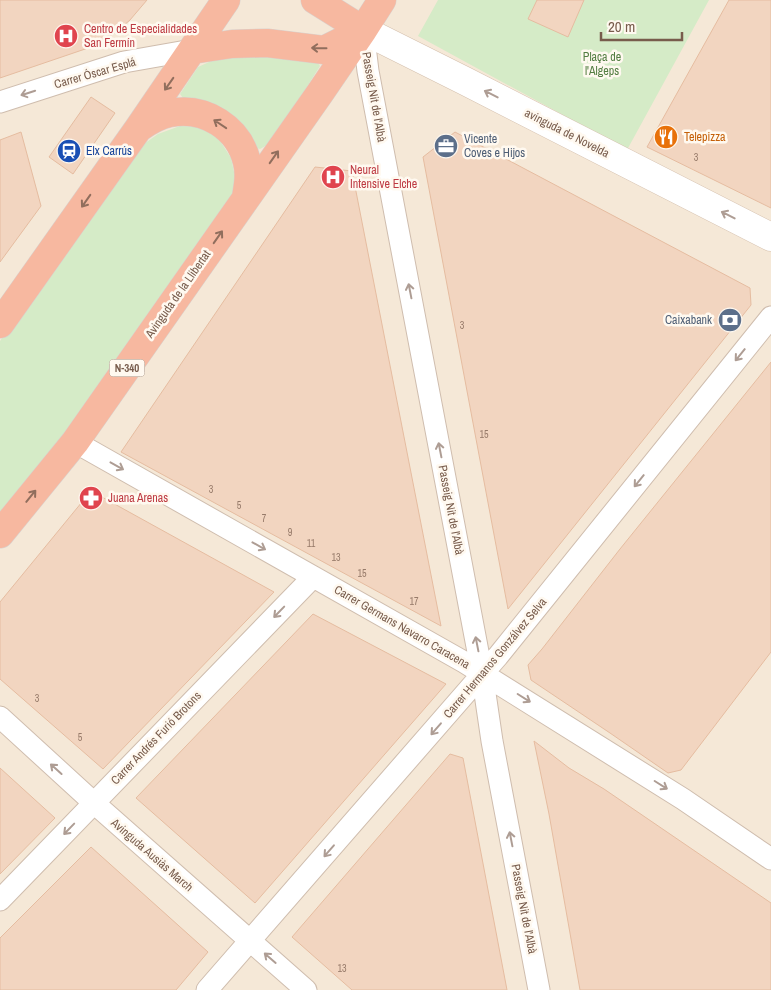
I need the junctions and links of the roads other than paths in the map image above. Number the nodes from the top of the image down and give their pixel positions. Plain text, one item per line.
1 (226, 0) edge
2 (315, 0) edge
3 (348, 0) edge
4 (382, 0) edge
5 (363, 30) junction
6 (192, 50) junction
7 (0, 102) edge
8 (138, 129) junction
9 (246, 197) junction
10 (771, 237) edge
11 (771, 317) edge
12 (0, 324) edge
13 (75, 442) junction
14 (0, 534) edge
15 (313, 577) junction
16 (482, 673) junction
17 (0, 718) edge
18 (94, 803) junction
19 (771, 859) edge
20 (0, 900) edge
21 (250, 941) junction
22 (207, 990) edge
23 (306, 990) edge
24 (539, 990) edge

1 - 6 highway, Avinguda de la Llibertat / N-340
2 - 5 highway
3 - 5 highway
4 - 5 highway, Avinguda de la Llibertat / N-340
5 -> 6 highway
9 -> 5 highway, Avinguda de la Llibertat / N-340
10 -> 5 main road, avinguda de Novelda
16 -> 5 street, Passeig Nit de l'Albà
6 -> 7 street, Carrer Óscar Esplá
6 -> 8 highway, Avinguda de la Llibertat / N-340
9 -> 8 highway, Avinguda de la Llibertat / N-340
8 -> 12 highway, Avinguda de la Llibertat / N-340
13 -> 9 highway, Avinguda de la Llibertat / N-340
11 -> 16 street, Carrer Hermanos Gonzálvez Selva
14 -> 13 highway, Avinguda de la Llibertat / N-340
13 -> 15 street, Carrer Germans Navarro Caracena
15 - 16 street, Carrer Germans Navarro Caracena
15 -> 18 street, Carrer Andrés Furió Brotons
16 -> 19 street, Carrer Germans Navarro Caracena
16 -> 21 street, Carrer Hermanos Gonzálvez Selva
24 -> 16 street, Passeig Nit de l'Albà
18 -> 17 street, Avinguda Ausiàs March
18 -> 20 street, Carrer Andrés Furió Brotons
18 - 21 street, Avinguda Ausiàs March
21 - 22 street, Carrer Hermanos Gonzálvez Selva
23 -> 21 street, Avinguda Ausiàs March

